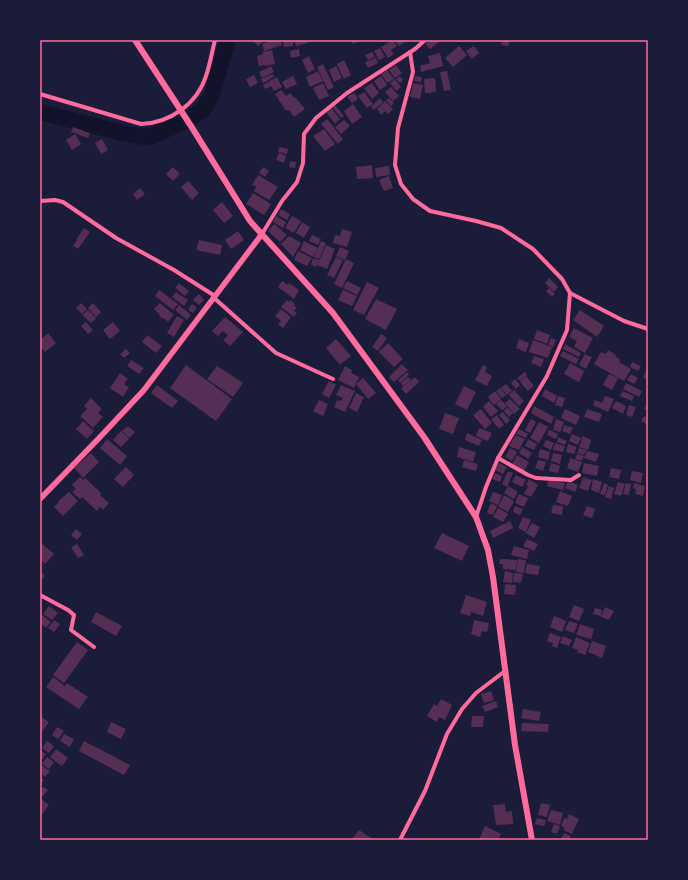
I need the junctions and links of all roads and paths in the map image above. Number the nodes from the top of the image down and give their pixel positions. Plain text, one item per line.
1 (135, 40) edge
2 (215, 40) edge
3 (425, 40) edge
4 (410, 52) junction
5 (40, 94) edge
6 (182, 113) junction
7 (40, 201) edge
8 (262, 234) junction
9 (570, 293) junction
10 (214, 297) junction
11 (648, 329) edge
12 (333, 379) dead end
13 (498, 458) junction
14 (579, 475) dead end
15 (40, 499) edge
16 (476, 517) junction
17 (40, 595) edge
18 (94, 647) dead end
19 (505, 671) junction
20 (400, 840) edge
21 (532, 840) edge

1 - 6 main road
2 - 6 street
3 - 4 street
4 - 8 street
4 - 9 street
5 - 6 street
6 - 8 main road
7 - 10 street
8 - 10 street
8 - 16 main road
9 - 11 street
9 - 13 street
10 - 12 street
10 - 15 street
13 - 14 street
13 - 16 street
16 - 19 main road
17 - 18 street
19 - 20 street
19 - 21 main road

